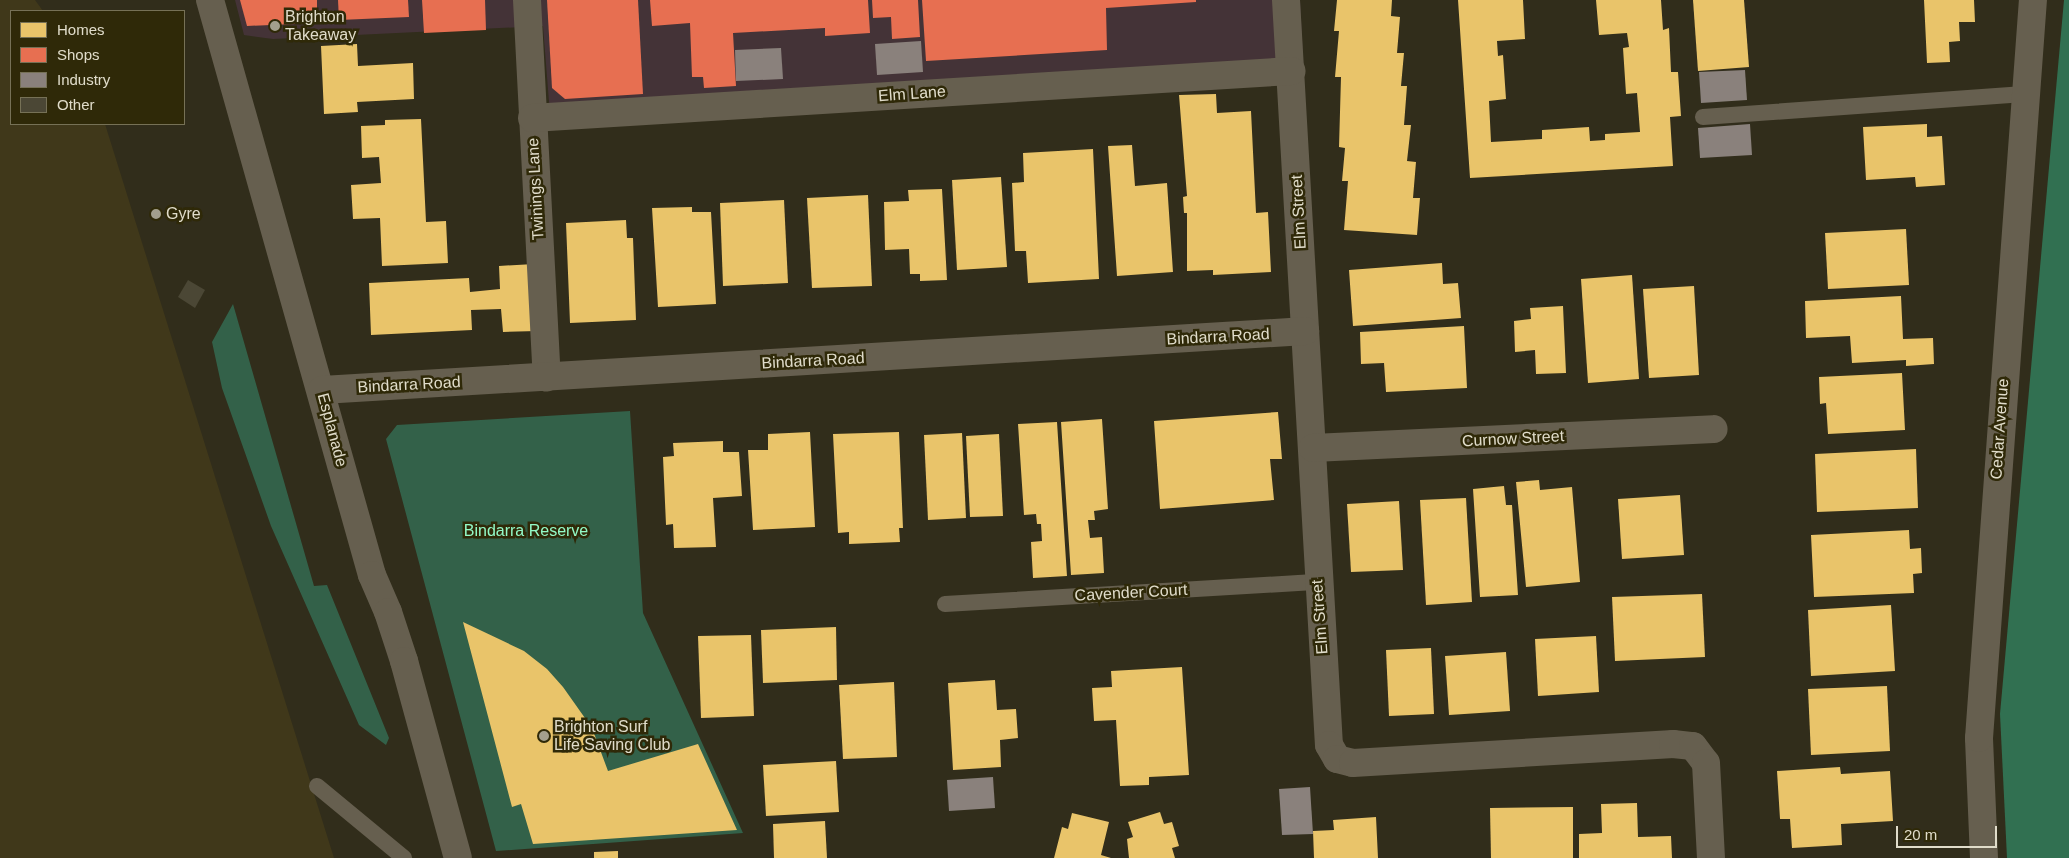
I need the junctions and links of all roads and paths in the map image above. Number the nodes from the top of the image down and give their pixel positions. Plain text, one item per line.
1 (210, 0) edge
2 (527, 0) edge
3 (1286, 0) edge
4 (2033, 0) edge
5 (1292, 71) junction
6 (2024, 94) junction
7 (1703, 117) dead end
8 (532, 118) junction
9 (1305, 331) junction
10 (547, 378) junction
11 (322, 390) junction
12 (1714, 429) dead end
13 (1313, 448) junction
14 (1318, 582) junction
15 (945, 604) dead end
16 (317, 786) dead end
17 (404, 858) edge
18 (458, 858) edge
19 (1711, 858) edge
20 (1984, 858) edge

1 - 11 street, Esplanade
2 - 8 street, Twinings Lane
3 - 5 street, Elm Street
4 - 6 street, Cedar Avenue
5 - 8 street, Elm Lane
5 - 9 street, Elm Street
6 - 7 lane
6 - 20 street, Cedar Avenue
8 - 10 street, Twinings Lane
9 - 10 street, Bindarra Road
9 - 13 street, Elm Street
10 - 11 street, Bindarra Road
11 - 18 street, Esplanade
12 - 13 street, Curnow Street
13 - 14 street, Elm Street
14 - 15 lane, Cavender Court
14 - 19 street, Elm Street
16 - 17 lane

